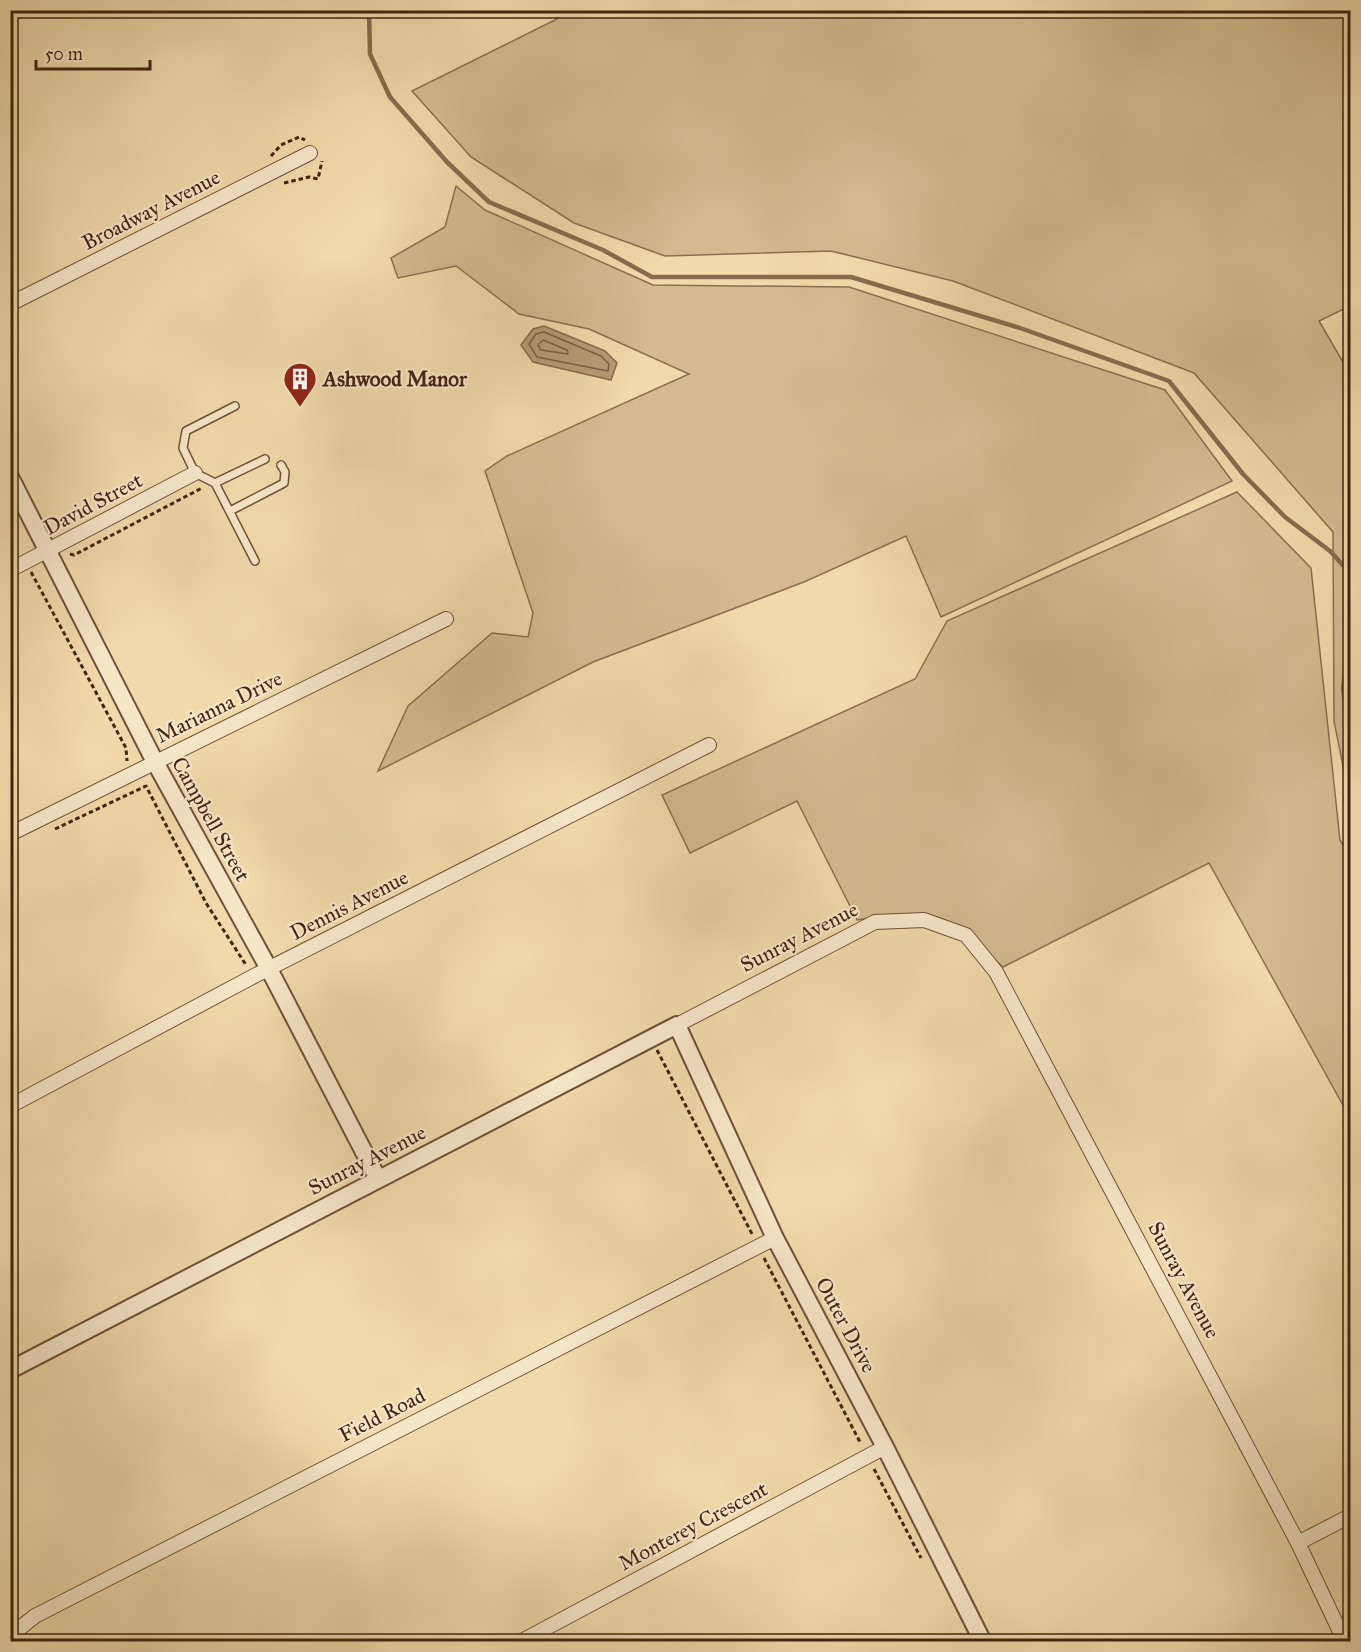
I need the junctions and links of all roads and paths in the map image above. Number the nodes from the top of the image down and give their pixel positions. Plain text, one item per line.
1 (310, 153) dead end
2 (10, 304) edge
3 (235, 406) dead end
4 (265, 459) dead end
5 (281, 465) dead end
6 (195, 473) junction
7 (10, 477) edge
8 (215, 483) junction
9 (230, 511) junction
10 (48, 552) junction
11 (255, 561) dead end
12 (27, 562) junction
13 (10, 570) edge
14 (446, 619) dead end
15 (709, 745) dead end
16 (155, 762) junction
17 (118, 767) dead end
18 (52, 831) dead end
19 (10, 834) edge
20 (269, 969) junction
21 (240, 971) dead end
22 (677, 1025) junction
23 (653, 1043) dead end
24 (10, 1106) edge
25 (378, 1179) junction
26 (753, 1236) dead end
27 (775, 1238) junction
28 (763, 1257) dead end
29 (10, 1370) edge
30 (885, 1447) junction
31 (866, 1455) dead end
32 (872, 1465) dead end
33 (1350, 1516) edge
34 (1298, 1543) junction
35 (922, 1558) dead end
36 (10, 1636) edge
37 (520, 1641) edge
38 (983, 1641) edge
39 (1346, 1641) edge

1 - 2 street, Broadway Avenue
3 - 6 lane
4 - 8 lane
5 - 9 lane
6 - 8 lane
6 - 10 street, David Street
7 - 10 street, Campbell Street
8 - 9 lane
9 - 11 lane
10 - 12 street, David Street
10 - 16 street, Campbell Street
12 - 13 street, David Street
12 - 17 path
14 - 16 street, Marianna Drive
15 - 20 street, Dennis Avenue
16 - 19 street, Marianna Drive
16 - 20 street, Campbell Street
18 - 21 path
20 - 24 street, Dennis Avenue
20 - 25 street, Campbell Street
22 - 25 street, Sunray Avenue
22 - 27 street, Outer Drive
22 - 34 street, Sunray Avenue
23 - 26 path
25 - 29 street, Sunray Avenue
27 - 30 street, Outer Drive
27 - 36 street, Field Road
28 - 31 path
30 - 37 street, Monterey Crescent
30 - 38 street, Outer Drive
32 - 35 path
33 - 34 street
34 - 39 street, Sunray Avenue

